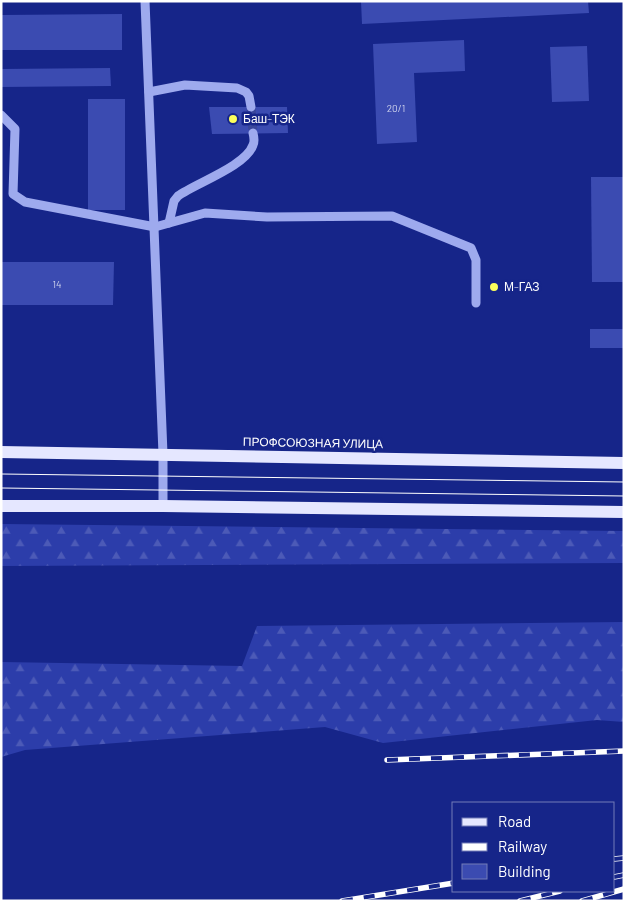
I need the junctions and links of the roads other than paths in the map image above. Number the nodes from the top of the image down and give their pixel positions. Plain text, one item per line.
1 (145, 1) edge
2 (149, 92) junction
3 (251, 107) tunnel mouth
4 (1, 115) edge
5 (254, 133) tunnel mouth
6 (170, 223) junction
7 (154, 227) junction
8 (476, 303) dead end
9 (1, 452) edge
10 (163, 454) junction
11 (624, 463) edge
12 (1, 506) edge
13 (163, 506) junction
14 (624, 512) edge

1 - 2 street
2 - 3 street
2 - 7 street
4 - 7 street
5 - 6 street
6 - 7 street
6 - 8 street
7 - 10 street
9 - 10 main road, ПРОФСОЮЗНАЯ УЛИЦА
10 - 11 main road, ПРОФСОЮЗНАЯ УЛИЦА
10 - 13 street
12 - 13 main road
13 - 14 main road

